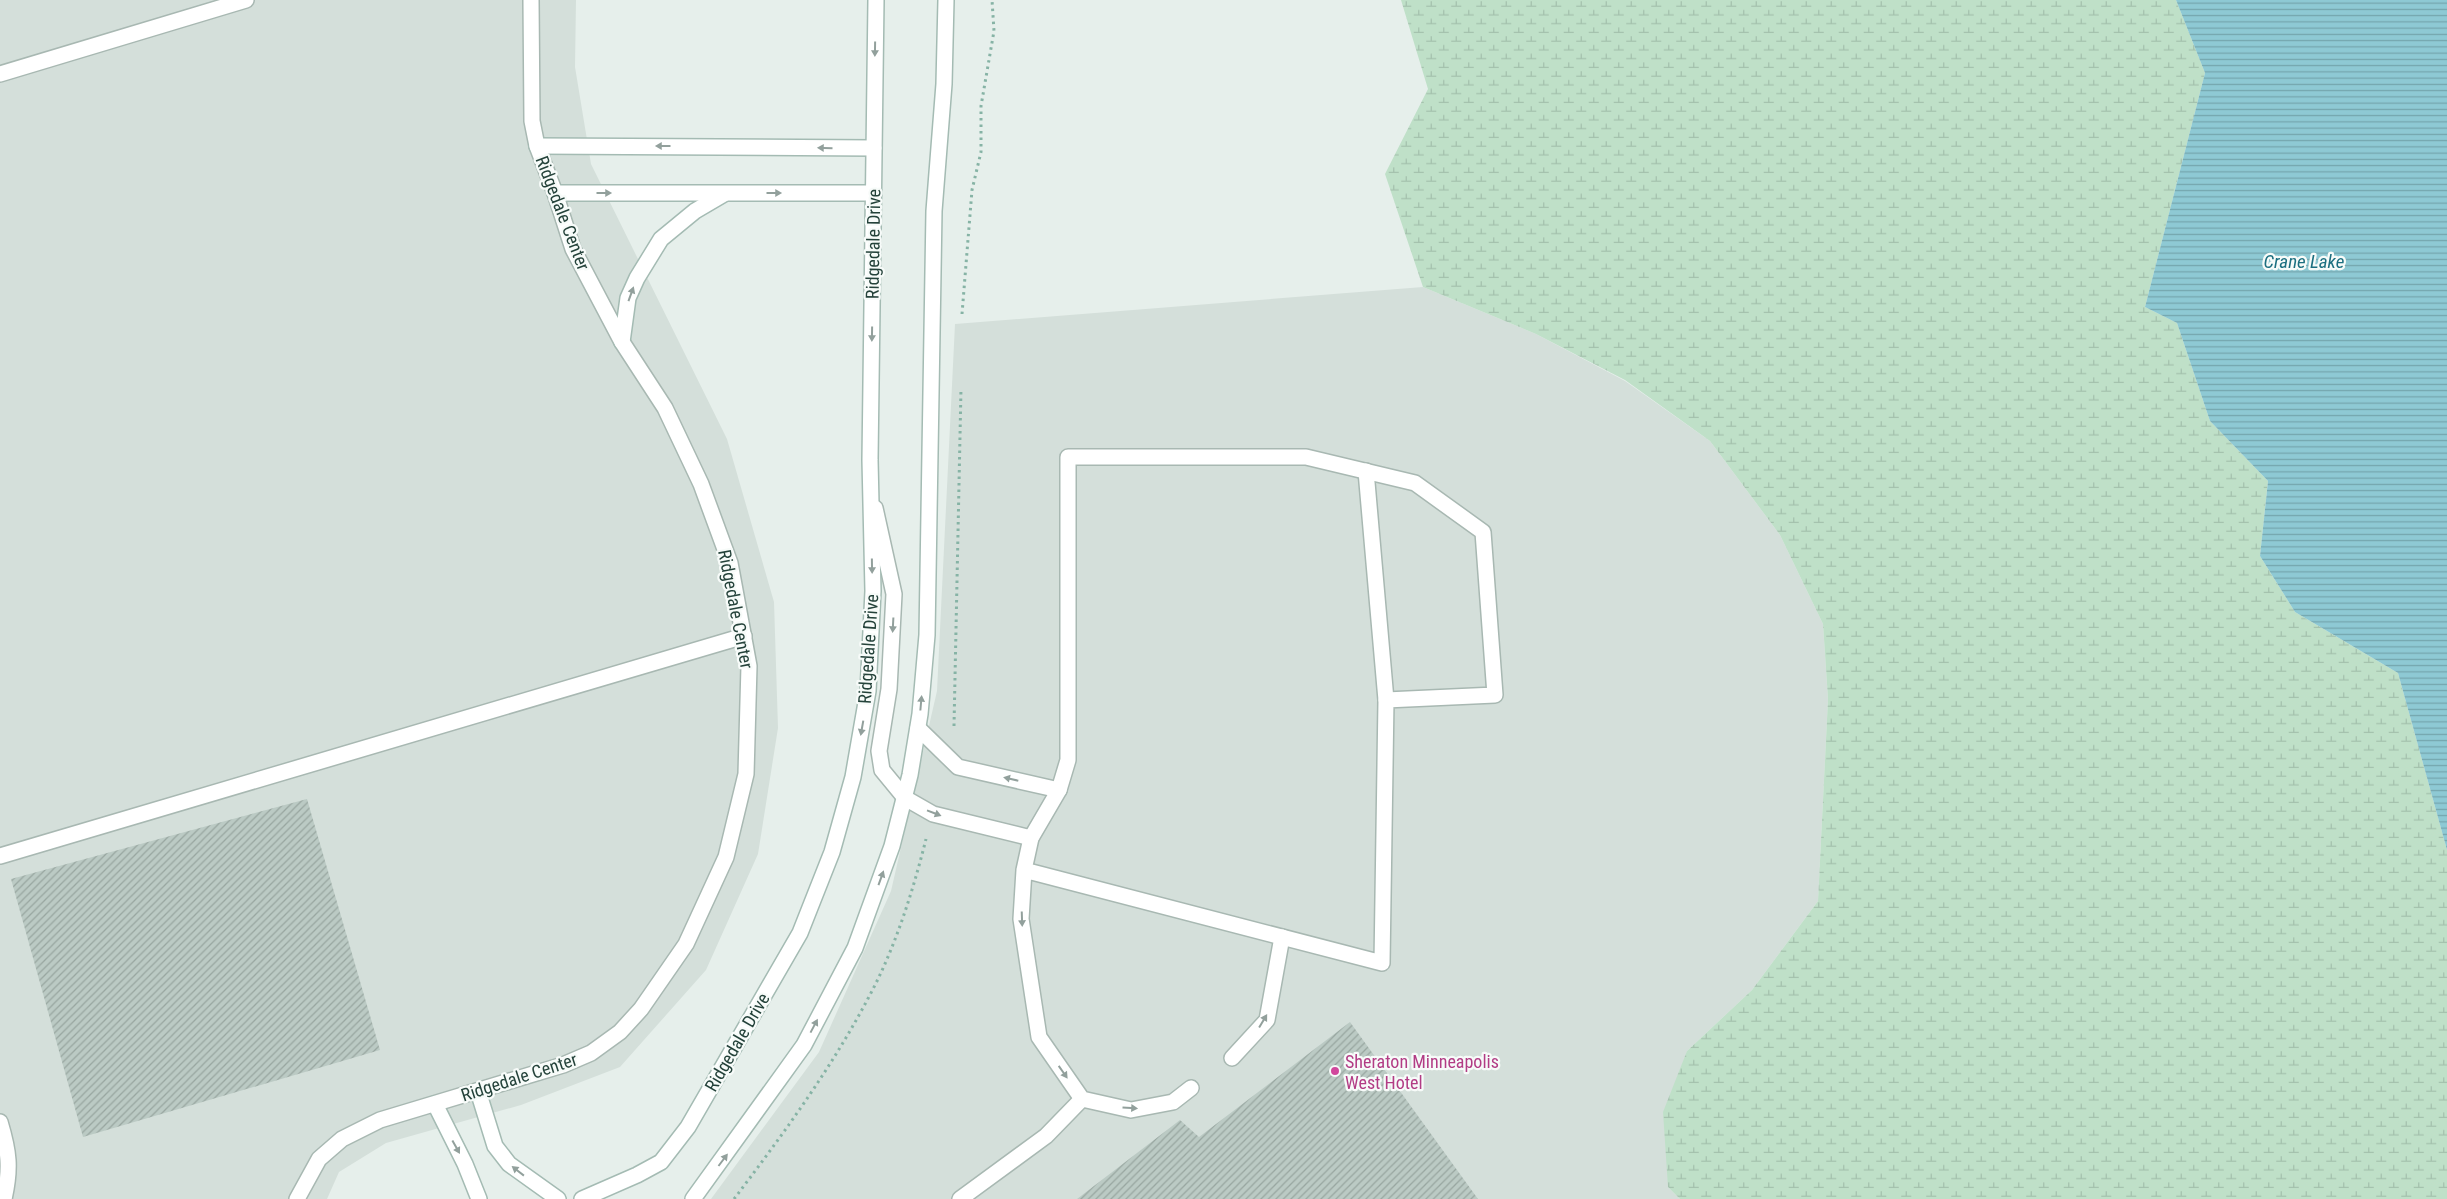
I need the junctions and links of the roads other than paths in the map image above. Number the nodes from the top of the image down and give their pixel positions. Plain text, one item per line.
1 (246, 0) edge
2 (531, 0) edge
3 (876, 0) edge
4 (946, 0) edge
5 (0, 74) edge
6 (537, 146) junction
7 (874, 148) junction
8 (556, 193) junction
9 (726, 193) junction
10 (874, 193) junction
11 (622, 342) junction
12 (1366, 471) junction
13 (871, 492) junction
14 (744, 636) junction
15 (1386, 700) junction
16 (918, 728) junction
17 (1059, 790) junction
18 (905, 798) junction
19 (1031, 838) junction
20 (0, 856) edge
21 (1024, 870) junction
22 (1282, 937) junction
23 (1232, 1058) dead end
24 (1191, 1088) dead end
25 (478, 1091) junction
26 (1082, 1099) junction
27 (435, 1104) junction
28 (0, 1122) edge
29 (4, 1199) edge
30 (297, 1199) edge
31 (479, 1199) edge
32 (558, 1199) edge
33 (582, 1199) edge
34 (694, 1199) edge
35 (960, 1199) edge

1 - 5 street
2 - 6 street, Ridgedale Center
3 -> 7 street, Ridgedale Drive
16 -> 4 street
7 -> 6 street
6 - 8 street, Ridgedale Center
7 - 10 street, Ridgedale Drive
8 -> 9 street
8 - 11 street, Ridgedale Center
9 -> 10 street
11 -> 9 street
10 -> 13 street, Ridgedale Drive
11 - 14 street, Ridgedale Center
12 - 15 street
12 - 15 street
12 - 17 street
13 -> 18 street
13 -> 33 street, Ridgedale Drive
14 - 20 street
14 - 25 street, Ridgedale Center
15 - 22 street
17 -> 16 street
16 - 18 street
17 - 19 street
18 -> 19 street
34 -> 18 street
19 - 21 street
21 - 22 street
21 -> 26 street
23 -> 22 street
26 -> 24 street
25 - 27 street, Ridgedale Center
32 -> 25 street
26 - 35 street
27 - 30 street, Ridgedale Center
27 -> 31 street
28 - 29 street

